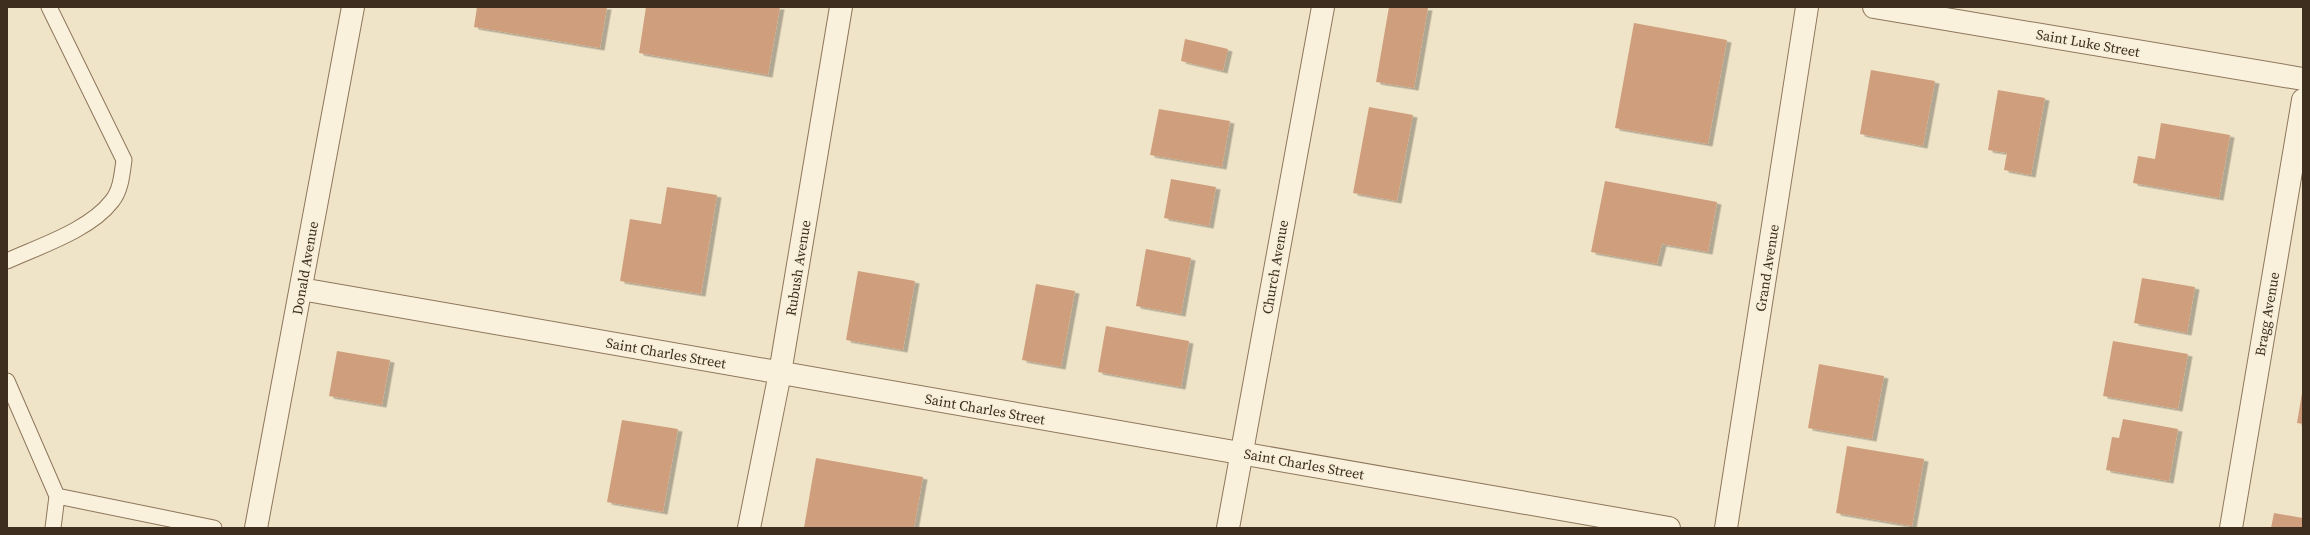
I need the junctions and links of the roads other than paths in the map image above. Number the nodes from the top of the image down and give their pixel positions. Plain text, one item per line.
1 (49, 7) edge
2 (353, 7) edge
3 (841, 7) edge
4 (1323, 7) edge
5 (1807, 7) edge
6 (1874, 7) edge
7 (2303, 79) edge
8 (2303, 100) edge
9 (7, 261) edge
10 (301, 289) junction
11 (780, 373) junction
12 (7, 381) edge
13 (1241, 453) junction
14 (57, 496) junction
15 (53, 528) edge
16 (214, 528) edge
17 (256, 528) edge
18 (749, 528) edge
19 (1228, 528) edge
20 (1669, 528) edge
21 (1726, 528) edge
22 (2231, 528) edge

1 - 9 lane
2 - 10 street, Donald Avenue
3 - 11 street, Rubush Avenue
4 - 13 street, Church Avenue
5 - 21 street, Grand Avenue
6 - 7 street, Saint Luke Street
8 - 22 street, Bragg Avenue
10 - 11 street, Saint Charles Street
10 - 17 street, Donald Avenue
11 - 13 street, Saint Charles Street
11 - 18 street, Rubush Avenue
12 - 14 lane
13 - 19 street, Church Avenue
13 - 20 street, Saint Charles Street
14 - 15 lane
14 - 16 lane

